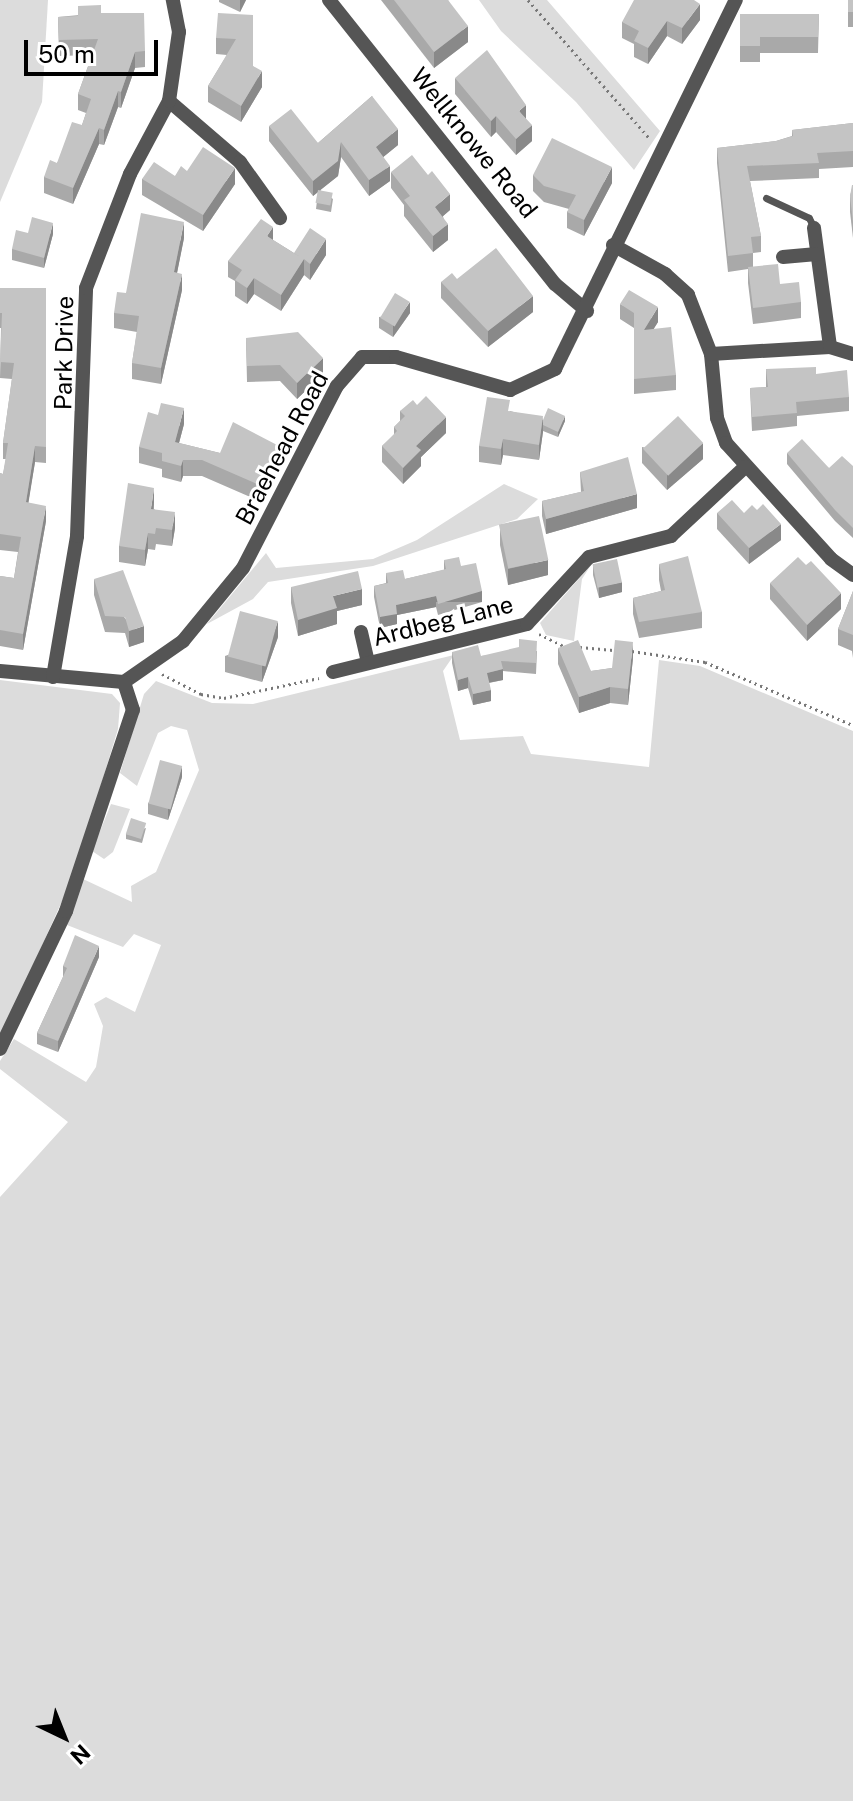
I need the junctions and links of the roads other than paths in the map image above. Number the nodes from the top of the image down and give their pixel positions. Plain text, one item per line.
1 (173, 0) edge
2 (329, 0) edge
3 (736, 0) edge
4 (169, 101) junction
5 (766, 198) dead end
6 (280, 218) dead end
7 (509, 220) junction
8 (495, 227) dead end
9 (814, 228) joint
10 (613, 245) junction
11 (817, 254) junction
12 (783, 257) dead end
13 (587, 311) junction
14 (830, 347) junction
15 (711, 354) junction
16 (853, 354) edge
17 (745, 467) junction
18 (853, 575) edge
19 (361, 632) dead end
20 (368, 662) junction
21 (0, 671) edge
22 (333, 672) road end
23 (53, 677) junction
24 (124, 682) junction
25 (0, 1049) edge

1 - 4 street, Park Drive
2 - 7 street, Wellknowe Road
3 - 10 street, Braehead Road
4 - 6 street
4 - 23 street, Park Drive
5 - 9 lane
7 - 8 lane
7 - 13 street, Wellknowe Road
9 - 11 street
10 - 13 street, Braehead Road
10 - 15 street
11 - 12 street
11 - 14 street
13 - 24 street, Braehead Road
14 - 15 street
14 - 16 street
15 - 17 street
17 - 18 street
17 - 20 street, Ardbeg Lane
19 - 20 street
20 - 22 street, Ardbeg Lane
21 - 23 street
23 - 24 street
24 - 25 street

